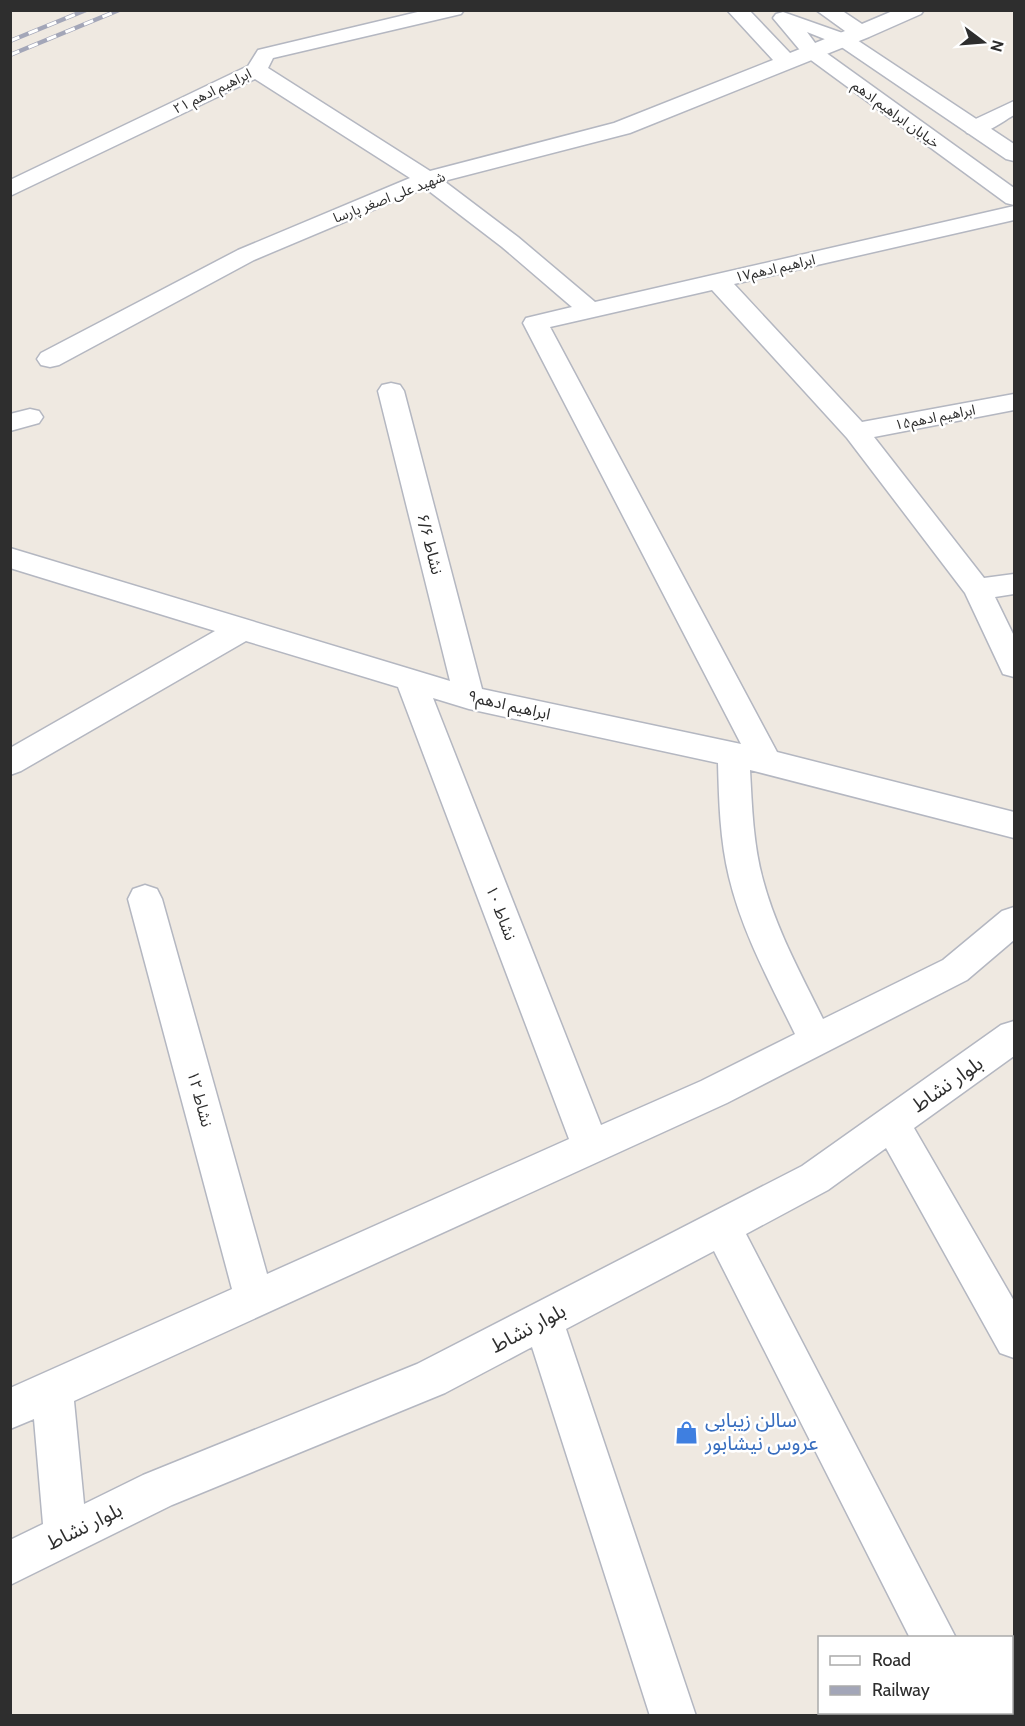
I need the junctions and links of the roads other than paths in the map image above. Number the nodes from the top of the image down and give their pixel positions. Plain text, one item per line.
1 (454, 10) edge
2 (737, 10) edge
3 (826, 10) edge
4 (914, 10) edge
5 (779, 16) edge
6 (853, 37) junction
7 (811, 51) junction
8 (786, 61) junction
9 (256, 70) junction
10 (1014, 107) edge
11 (975, 128) junction
12 (1014, 154) edge
13 (427, 179) junction
14 (10, 189) edge
15 (1014, 198) edge
16 (1014, 213) edge
17 (718, 281) junction
18 (590, 310) junction
19 (50, 358) dead end
20 (391, 391) dead end
21 (1014, 402) edge
22 (856, 432) junction
23 (10, 558) edge
24 (1014, 584) edge
25 (977, 589) junction
26 (244, 628) junction
27 (1014, 666) edge
28 (410, 679) junction
29 (470, 698) junction
30 (734, 754) junction
31 (766, 760) junction
32 (10, 763) edge
33 (1014, 825) edge
34 (145, 899) dead end
35 (1014, 921) edge
36 (1014, 1036) edge
37 (816, 1041) junction
38 (892, 1124) junction
39 (591, 1147) junction
40 (722, 1227) junction
41 (254, 1299) junction
42 (543, 1320) junction
43 (1014, 1339) edge
44 (52, 1390) junction
45 (10, 1409) edge
46 (66, 1535) junction
47 (10, 1563) edge
48 (933, 1636) edge
49 (673, 1716) edge

1 - 9 street, ابراهیم ادهم ۲۱
2 - 8 street
3 - 6 street
4 - 6 street, شهید علی اصغر پارسا
5 - 6 street, خیابان ابراهیم ادهم
5 - 7 street, خیابان ابراهیم ادهم
6 - 7 street, شهید علی اصغر پارسا
6 - 11 street, خیابان ابراهیم ادهم
7 - 8 street, شهید علی اصغر پارسا
7 - 15 street, خیابان ابراهیم ادهم
8 - 13 street, شهید علی اصغر پارسا
9 - 13 street
9 - 14 street, ابراهیم ادهم ۲۱
10 - 11 street
11 - 12 street, خیابان ابراهیم ادهم
13 - 18 street
13 - 19 street, شهید علی اصغر پارسا
16 - 17 street, ابراهیم ادهم۱۷
17 - 18 street, ابراهیم ادهم۱۷
17 - 22 street
18 - 31 street, ابراهیم ادهم۱۷
20 - 29 street, نشاط ۶/۶
21 - 22 street, ابراهیم ادهم۱۵
22 - 25 street
23 - 26 street, ابراهیم ادهم۹
24 - 25 street
25 - 27 street
26 - 28 street, ابراهیم ادهم۹
26 - 32 street
28 - 29 street, ابراهیم ادهم۹
28 - 39 street, نشاط ۱۰
29 - 30 street, ابراهیم ادهم۹
30 - 31 street, ابراهیم ادهم۹
30 - 37 street
31 - 33 street, ابراهیم ادهم۹
34 - 41 street, نشاط ۱۲
35 - 37 street
36 - 38 street, بلوار نشاط
37 - 39 street
38 - 40 street, بلوار نشاط
38 - 43 street
39 - 41 street
40 - 42 street, بلوار نشاط
40 - 48 street
41 - 44 street
42 - 46 street, بلوار نشاط
42 - 49 street
44 - 45 street
44 - 46 street
46 - 47 street, بلوار نشاط

